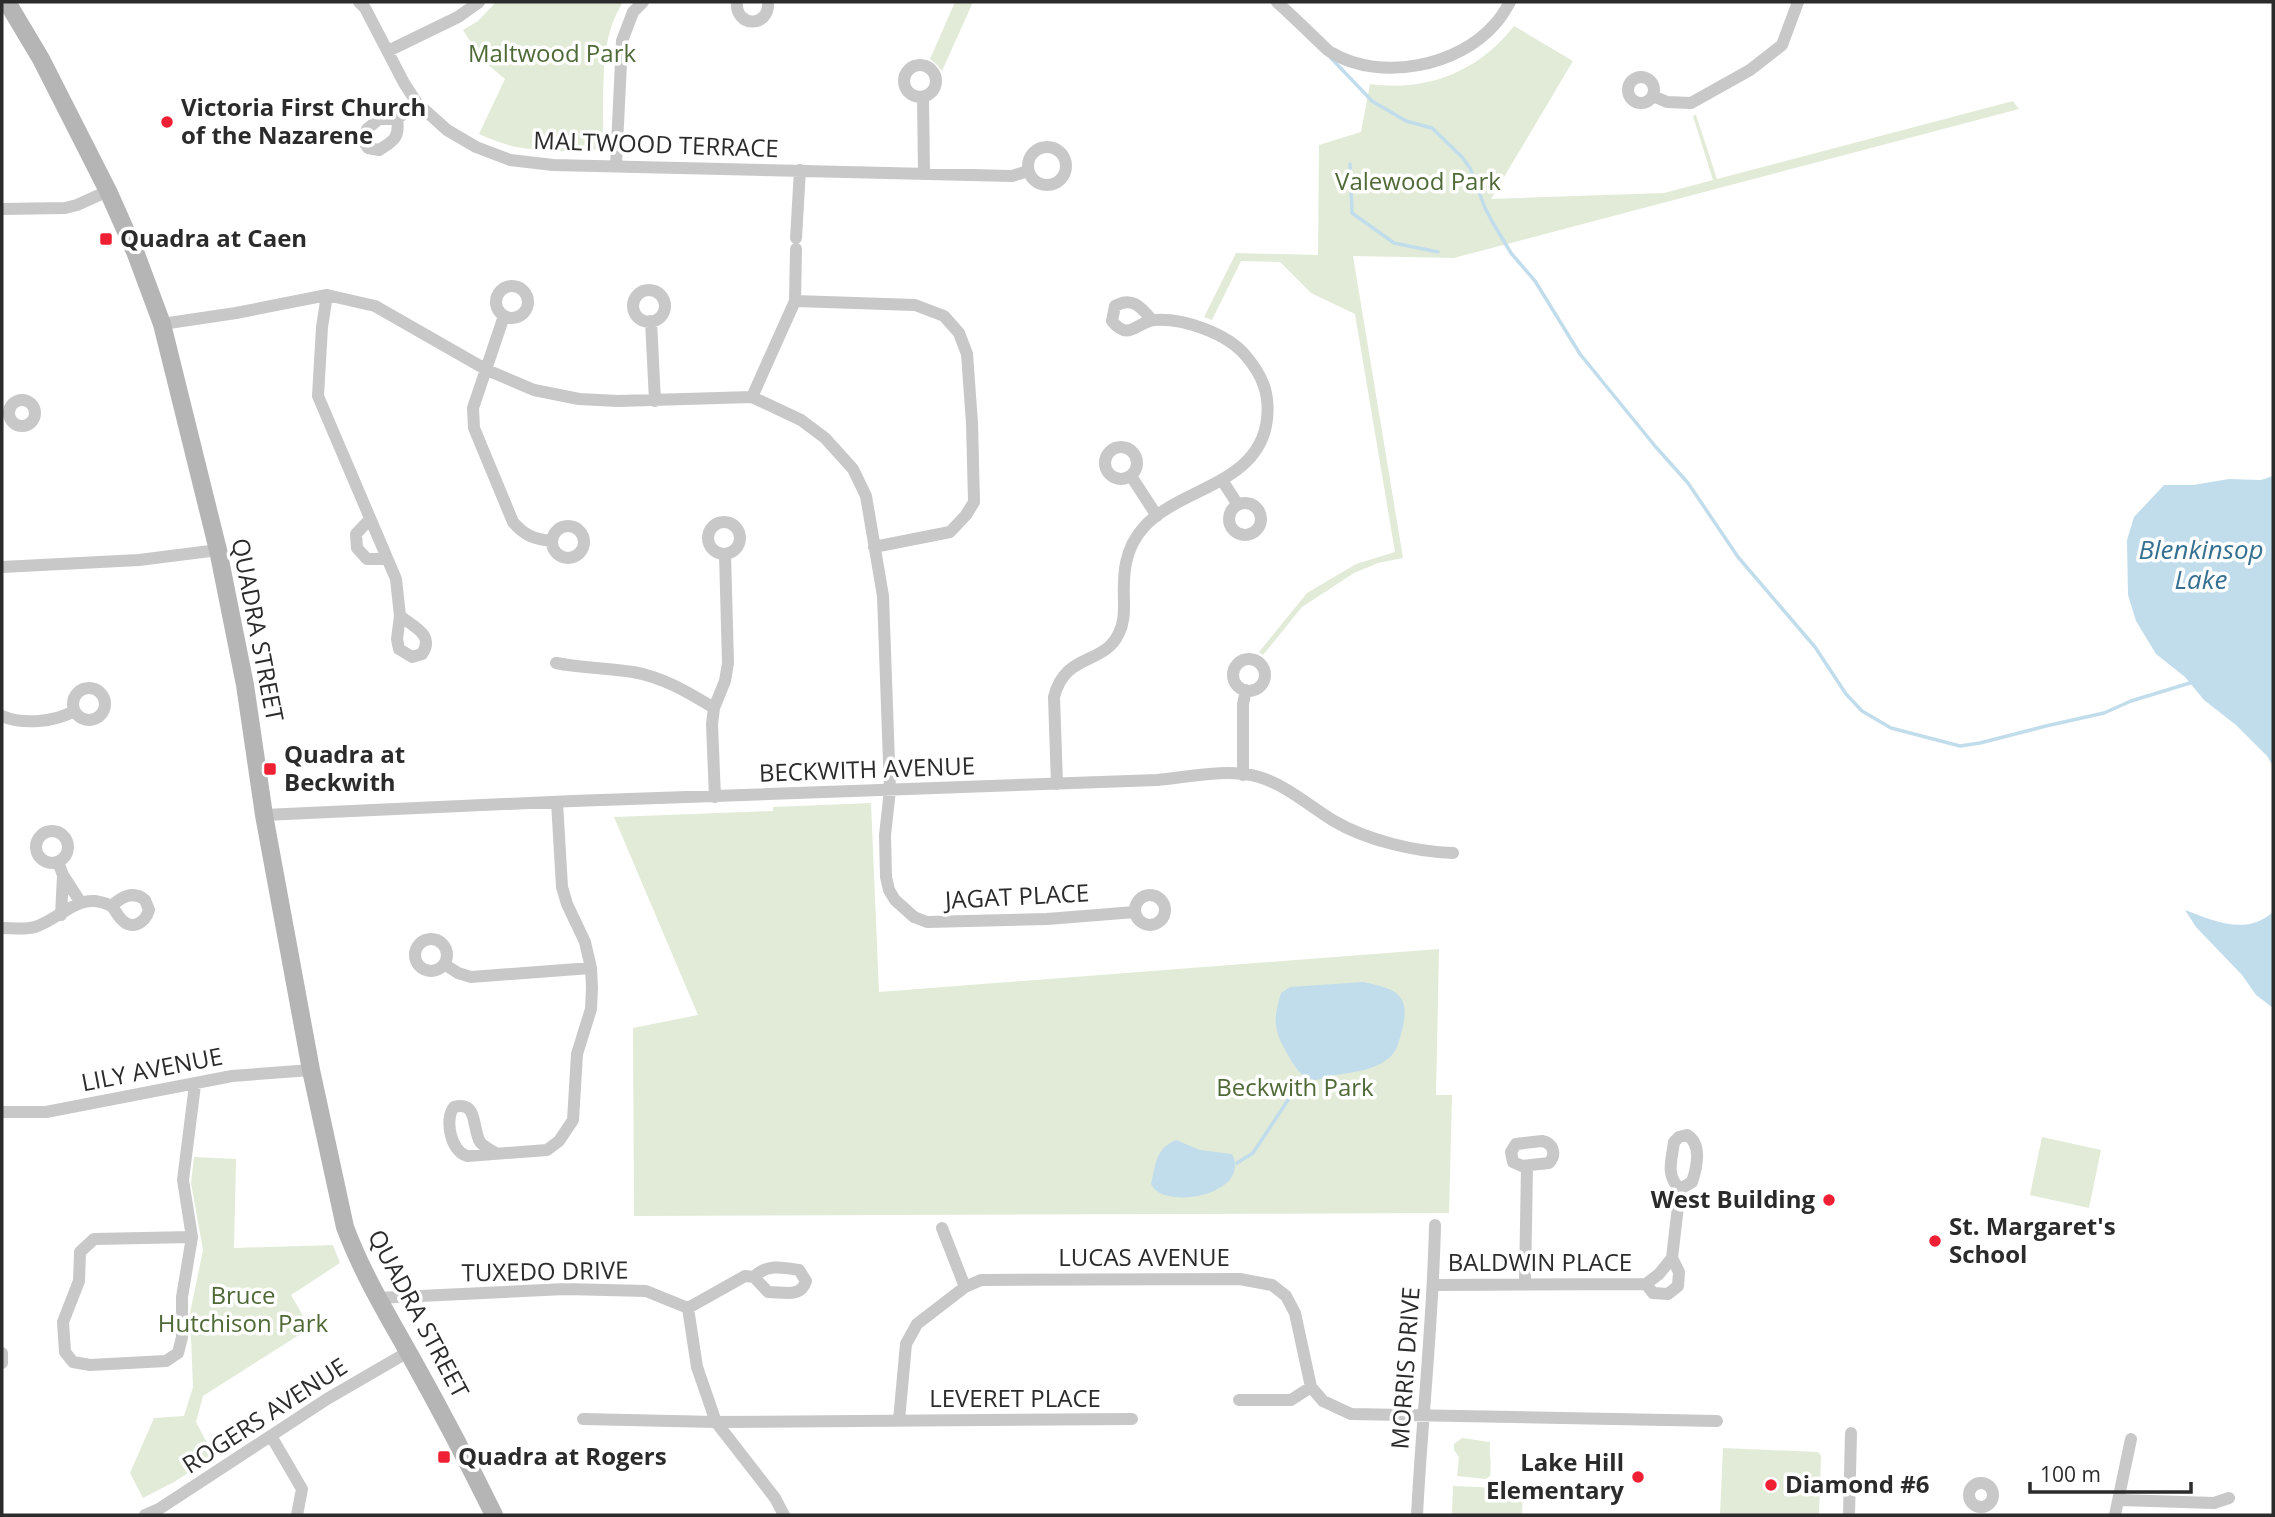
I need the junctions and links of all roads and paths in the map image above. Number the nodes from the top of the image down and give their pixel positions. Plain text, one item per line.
1 (7, 2) edge
2 (359, 2) edge
3 (479, 2) edge
4 (643, 2) edge
5 (737, 2) edge
6 (768, 2) edge
7 (1277, 2) edge
8 (1510, 2) edge
9 (1798, 2) edge
10 (388, 51) junction
11 (1653, 96) dead end
12 (923, 97) dead end
13 (417, 103) junction
14 (397, 119) dead end
15 (616, 166) junction
16 (800, 170) junction
17 (1028, 171) dead end
18 (924, 173) junction
19 (108, 191) junction
20 (2, 209) edge
21 (327, 295) junction
22 (794, 301) junction
23 (504, 316) dead end
24 (1152, 320) dead end
25 (651, 321) dead end
26 (162, 324) junction
27 (487, 370) junction
28 (752, 397) junction
29 (655, 401) junction
30 (1131, 476) dead end
31 (1222, 480) junction
32 (1238, 505) dead end
33 (1157, 516) junction
34 (370, 519) junction
35 (552, 541) dead end
36 (874, 547) junction
37 (218, 550) junction
38 (725, 554) dead end
39 (387, 558) junction
40 (2, 567) edge
41 (400, 616) dead end
42 (556, 663) dead end
43 (1246, 690) dead end
44 (715, 708) junction
45 (74, 712) dead end
46 (2, 716) edge
47 (1243, 775) junction
48 (1058, 783) junction
49 (890, 790) junction
50 (715, 797) junction
51 (557, 802) junction
52 (264, 815) junction
53 (1453, 853) dead end
54 (58, 862) dead end
55 (63, 876) junction
56 (81, 903) junction
57 (112, 906) dead end
58 (1135, 912) dead end
59 (61, 915) junction
60 (2, 928) edge
61 (444, 964) dead end
62 (591, 968) junction
63 (311, 1070) junction
64 (195, 1084) junction
65 (2, 1112) edge
66 (494, 1152) junction
67 (1527, 1166) dead end
68 (1680, 1189) dead end
69 (1435, 1225) dead end
70 (942, 1227) dead end
71 (191, 1237) junction
72 (1672, 1258) junction
73 (754, 1277) dead end
74 (1525, 1283) junction
75 (1646, 1283) junction
76 (1434, 1285) junction
77 (965, 1287) junction
78 (377, 1298) junction
79 (688, 1308) junction
80 (408, 1352) junction
81 (2, 1353) edge
82 (2, 1363) edge
83 (1311, 1387) junction
84 (1239, 1400) dead end
85 (1422, 1415) junction
86 (583, 1419) dead end
87 (1132, 1419) dead end
88 (899, 1420) junction
89 (1717, 1421) dead end
90 (716, 1422) junction
91 (1851, 1433) dead end
92 (271, 1436) junction
93 (2131, 1439) dead end
94 (2229, 1498) dead end
95 (2120, 1500) junction
96 (160, 1512) edge
97 (145, 1515) edge
98 (297, 1515) edge
99 (494, 1515) edge
100 (784, 1515) edge
101 (1417, 1515) edge
102 (1849, 1515) edge
103 (2115, 1515) edge

1 - 19 main road, QUADRA STREET
2 - 10 street, MALTWOOD TERRACE
3 - 10 street
4 - 15 street
5 - 6 street
7 - 8 street
9 - 11 street
10 - 13 street, MALTWOOD TERRACE
12 - 18 street
13 - 14 street
13 - 15 street, MALTWOOD TERRACE
15 - 16 street, MALTWOOD TERRACE
16 - 18 street, MALTWOOD TERRACE
16 - 22 street
17 - 18 street, MALTWOOD TERRACE
19 - 20 street
19 - 26 main road, QUADRA STREET
21 - 26 street
21 - 27 street
21 - 34 street
22 - 28 street
22 - 36 street
23 - 27 street
24 - 31 street
25 - 29 street
26 - 37 main road, QUADRA STREET
27 - 29 street
27 - 35 street
28 - 29 street
28 - 36 street, JAGAT PLACE
30 - 33 street
31 - 32 street
31 - 33 street
33 - 48 street
34 - 39 street
34 - 39 street
36 - 49 street, JAGAT PLACE
37 - 40 street
37 - 52 main road, QUADRA STREET
38 - 44 street
39 - 41 street
42 - 44 street
43 - 47 street
44 - 50 street
45 - 46 street
47 - 48 street, BECKWITH AVENUE
47 - 53 street, BECKWITH AVENUE
48 - 49 street, BECKWITH AVENUE
49 - 50 street, BECKWITH AVENUE
49 - 58 street, JAGAT PLACE
50 - 51 street, BECKWITH AVENUE
51 - 52 street, BECKWITH AVENUE
51 - 62 street
52 - 63 main road, QUADRA STREET
54 - 55 street
55 - 56 street
55 - 59 street
56 - 57 street
56 - 59 street
59 - 60 street
61 - 62 street
62 - 66 street
63 - 64 street, LILY AVENUE
63 - 78 main road, QUADRA STREET
64 - 65 street, LILY AVENUE
64 - 71 street
66 - 66 street
67 - 74 street
68 - 72 street, BALDWIN PLACE
69 - 76 street, MORRIS DRIVE
70 - 77 street
71 - 71 street
72 - 75 street, BALDWIN PLACE
72 - 75 street, BALDWIN PLACE
73 - 79 street
74 - 75 street, BALDWIN PLACE
74 - 76 street, BALDWIN PLACE
76 - 85 street, MORRIS DRIVE
77 - 83 street, LUCAS AVENUE
77 - 88 street, LUCAS AVENUE
78 - 79 street, TUXEDO DRIVE
78 - 80 main road, QUADRA STREET
79 - 90 street
80 - 92 street, ROGERS AVENUE
80 - 99 main road, QUADRA STREET
81 - 82 street
83 - 84 street
83 - 85 street
85 - 89 street
85 - 101 street, MORRIS DRIVE
86 - 90 street
87 - 88 street, LEVERET PLACE
88 - 90 street
90 - 100 street
91 - 102 street
92 - 96 street, ROGERS AVENUE
92 - 98 street
93 - 95 street
94 - 95 street
95 - 103 street
96 - 97 street, ROGERS AVENUE

